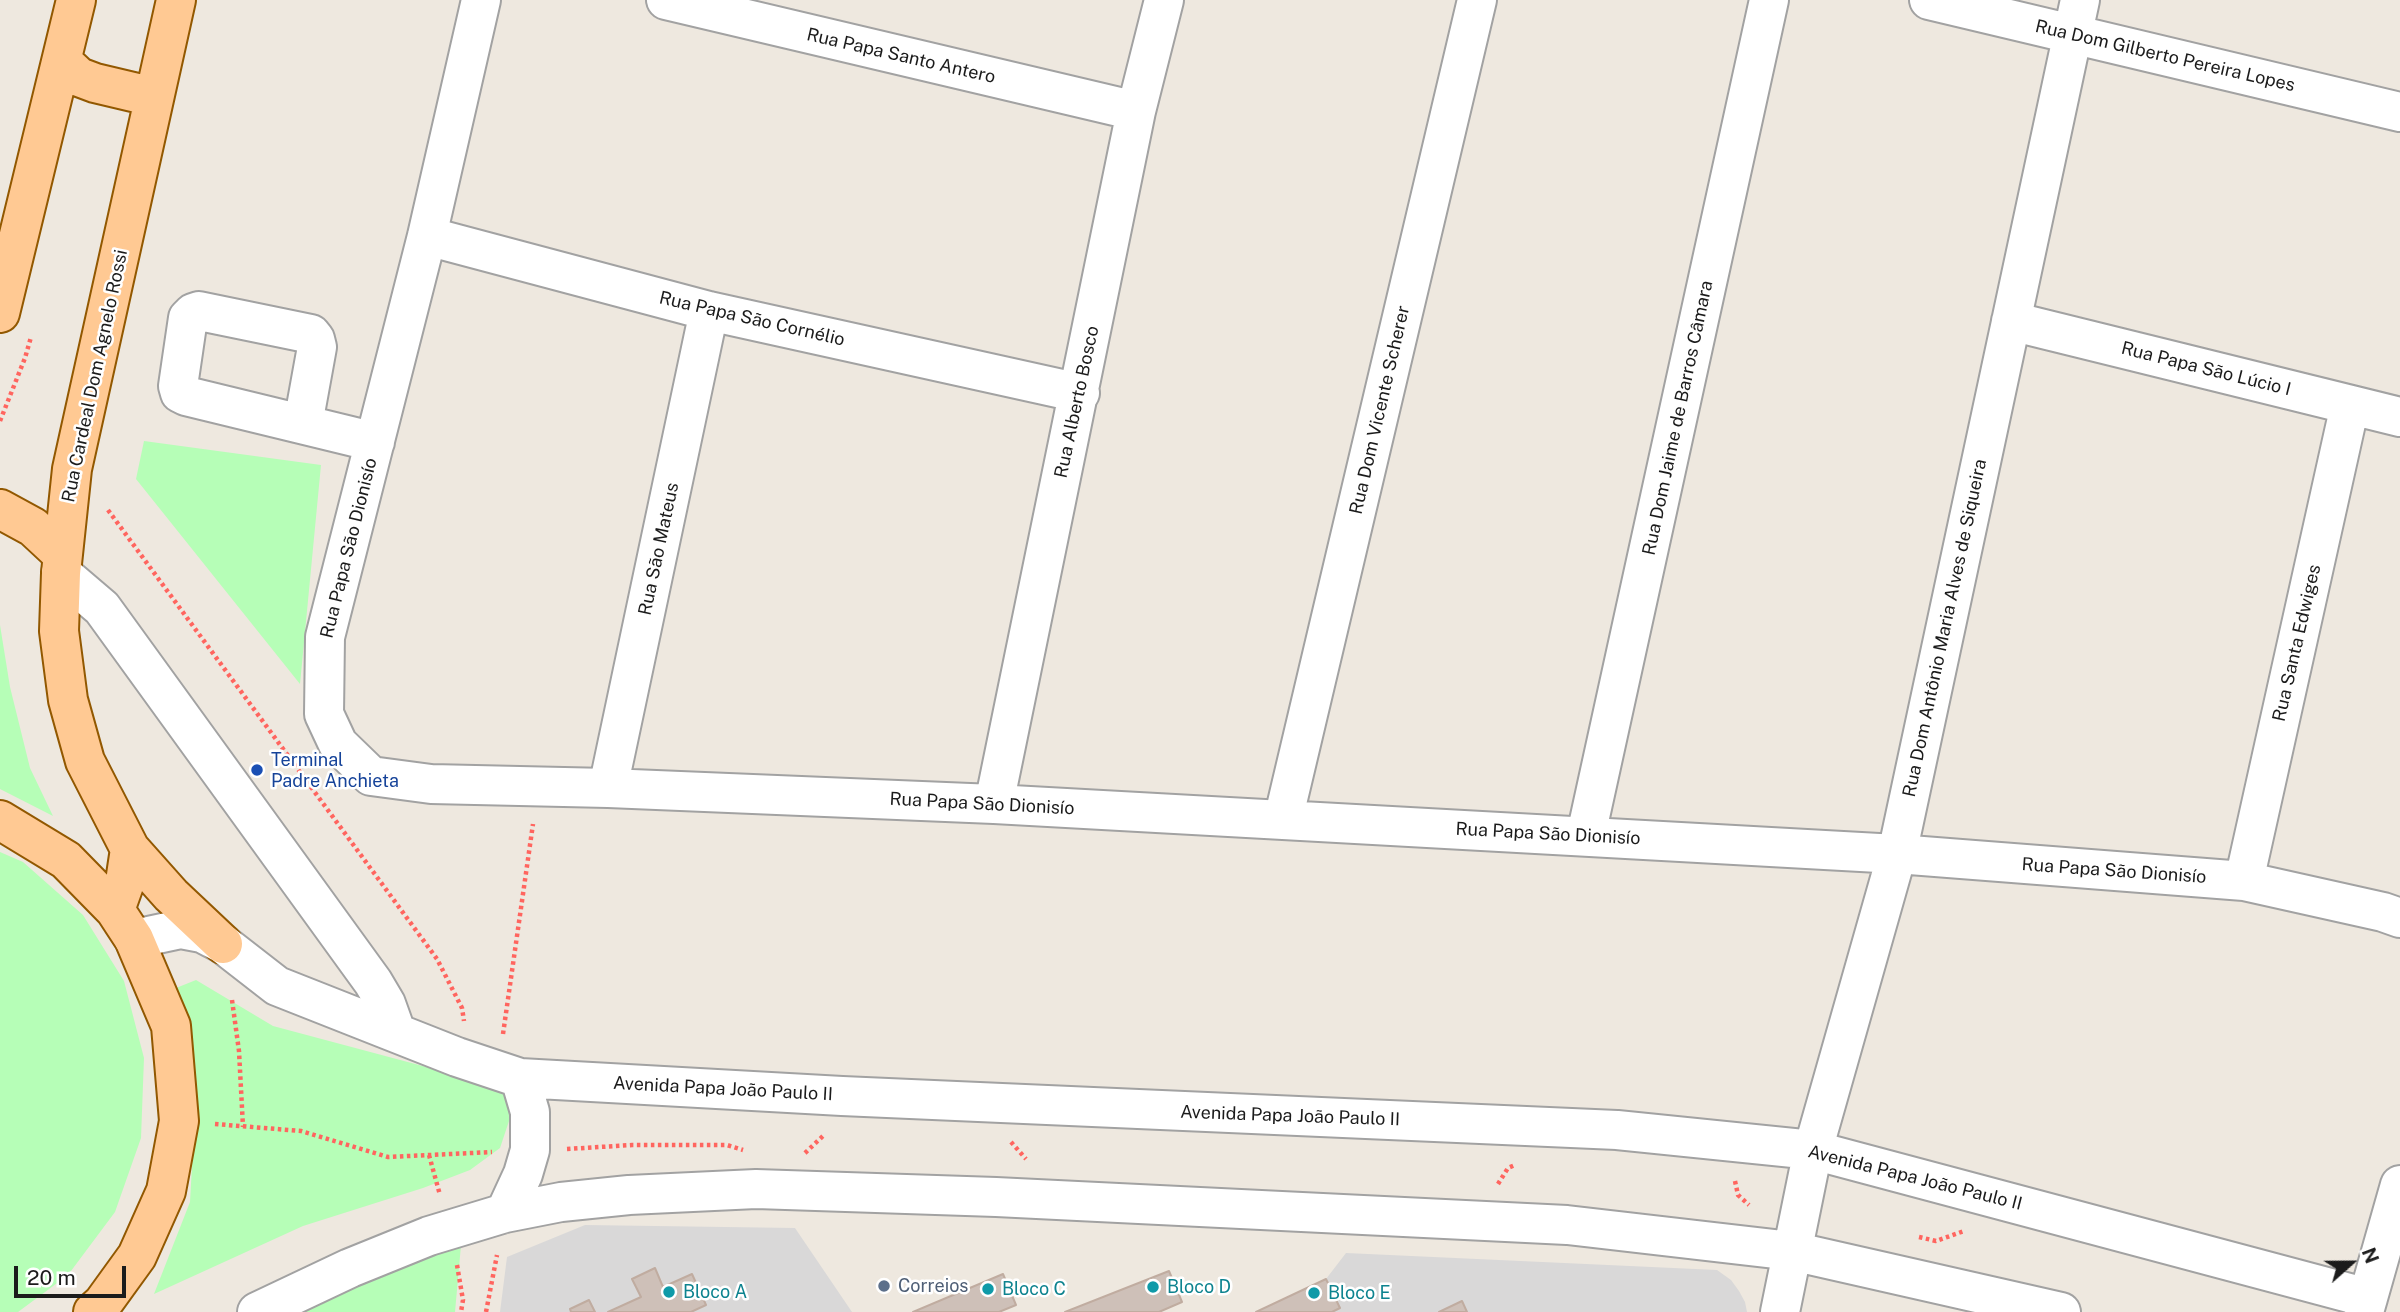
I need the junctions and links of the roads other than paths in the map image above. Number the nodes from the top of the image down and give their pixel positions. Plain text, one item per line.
1 (76, 0) edge
2 (176, 0) edge
3 (481, 0) edge
4 (666, 0) edge
5 (1164, 0) edge
6 (1477, 0) edge
7 (1769, 0) edge
8 (1930, 0) edge
9 (2076, 17) edge
10 (62, 61) junction
11 (153, 97) junction
12 (1136, 111) junction
13 (2400, 112) edge
14 (427, 236) junction
15 (709, 311) junction
16 (0, 313) edge
17 (2011, 321) junction
18 (1080, 393) junction
19 (2350, 405) junction
20 (2400, 417) edge
21 (303, 424) dead end
22 (374, 442) junction
23 (0, 509) edge
24 (61, 563) junction
25 (608, 788) junction
26 (994, 804) junction
27 (0, 820) edge
28 (1283, 820) junction
29 (1586, 835) junction
30 (130, 849) junction
31 (1897, 854) junction
32 (2244, 881) junction
33 (2400, 918) edge
34 (125, 924) junction
35 (223, 944) junction
36 (396, 1032) junction
37 (509, 1075) junction
38 (1813, 1150) junction
39 (2400, 1185) edge
40 (505, 1213) junction
41 (1792, 1251) junction
42 (137, 1256) junction
43 (2366, 1305) edge
44 (93, 1312) edge
45 (111, 1312) edge
46 (257, 1312) edge
47 (1780, 1312) edge
48 (2061, 1312) edge

1 - 10 main road
2 - 11 main road, Rua Cardeal Dom Agnelo Rossi
3 - 14 street, Rua Papa São Dionisío
4 - 12 street, Rua Papa Santo Antero
5 - 12 street, Rua Alberto Bosco
6 - 28 street, Rua Dom Vicente Scherer
7 - 29 street, Rua Dom Jaime de Barros Câmara
8 - 9 street, Rua Dom Gilberto Pereira Lopes
9 - 13 street, Rua Dom Gilberto Pereira Lopes
9 - 17 street, Rua Dom Antônio Maria Alves de Siqueira
10 - 11 main road
10 - 16 main road
11 - 24 main road, Rua Cardeal Dom Agnelo Rossi
12 - 18 street, Rua Alberto Bosco
14 - 15 street, Rua Papa São Cornélio
14 - 22 street, Rua Papa São Dionisío
15 - 18 street, Rua Papa São Cornélio
15 - 25 street, Rua São Mateus
17 - 19 street, Rua Papa São Lúcio I
17 - 31 street, Rua Dom Antônio Maria Alves de Siqueira
18 - 26 street, Rua Alberto Bosco
19 - 20 street, Rua Papa São Lúcio I
19 - 32 street, Rua Santa Edwiges
21 - 22 street
22 - 25 street, Rua Papa São Dionisío
23 - 24 main road
24 - 30 main road, Rua Cardeal Dom Agnelo Rossi
24 - 36 street
25 - 26 street, Rua Papa São Dionisío
26 - 28 street, Rua Papa São Dionisío
27 - 34 main road
28 - 29 street, Rua Papa São Dionisío
29 - 31 street, Rua Papa São Dionisío
30 - 34 main road
30 - 35 main road, Rua Cardeal Dom Agnelo Rossi
31 - 32 street, Rua Papa São Dionisío
31 - 38 street, Rua Dom Antônio Maria Alves de Siqueira
32 - 33 street, Rua Papa São Dionisío
34 - 35 street, Avenida Papa João Paulo II
34 - 42 main road
35 - 36 street, Avenida Papa João Paulo II
36 - 37 street, Avenida Papa João Paulo II
37 - 38 street, Avenida Papa João Paulo II
37 - 40 street
38 - 41 street, Rua Dom Antônio Maria Alves de Siqueira
38 - 43 street, Avenida Papa João Paulo II
39 - 43 street
40 - 41 street
40 - 46 street
41 - 47 street, Rua Dom Antônio Maria Alves de Siqueira
41 - 48 street
42 - 44 main road
42 - 45 main road

